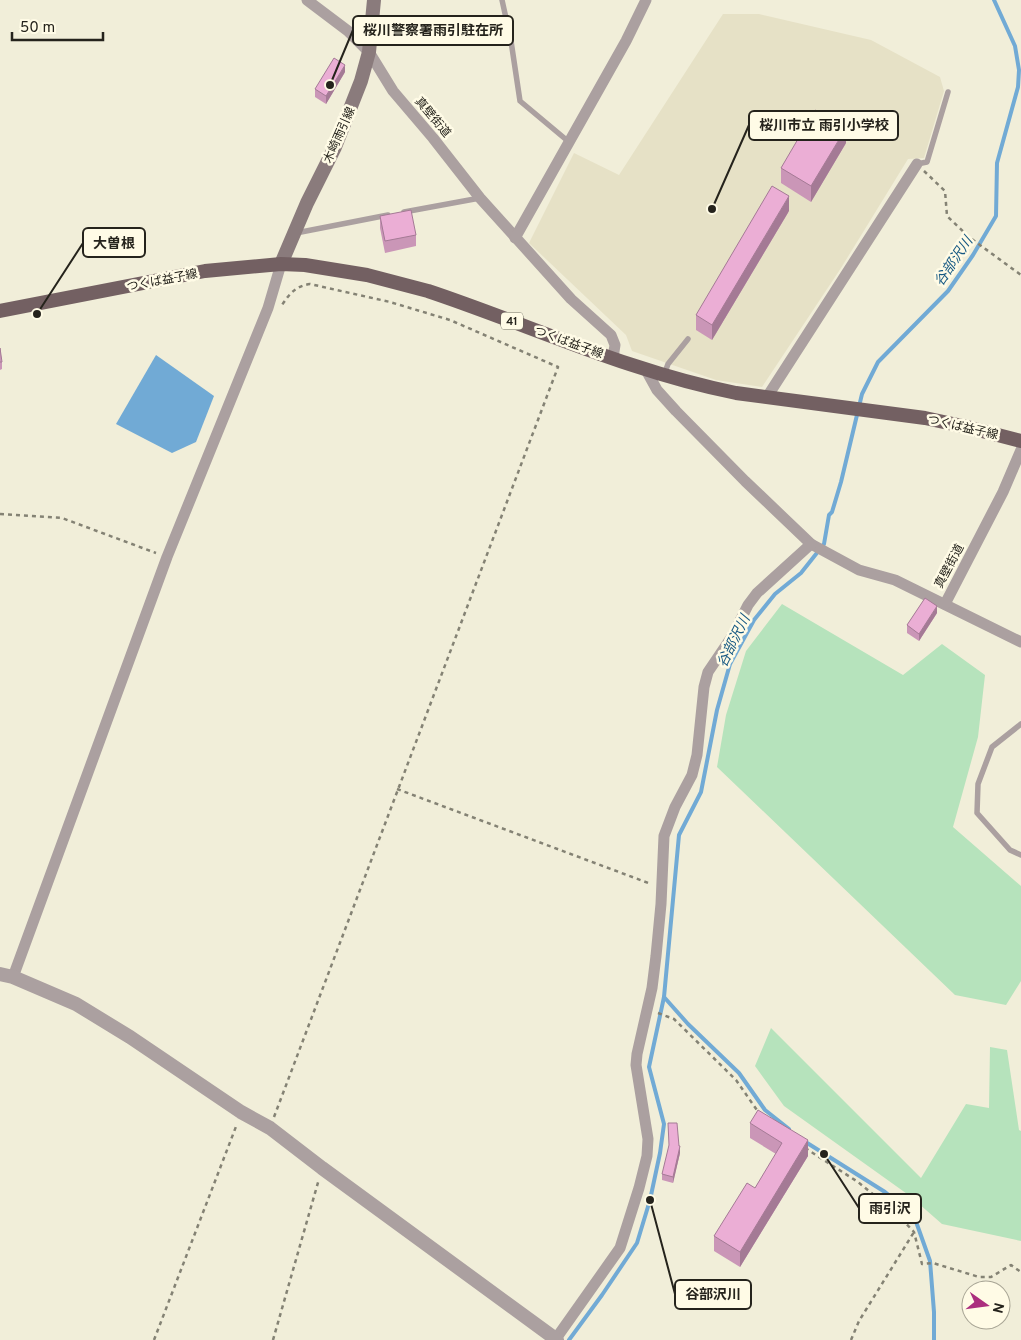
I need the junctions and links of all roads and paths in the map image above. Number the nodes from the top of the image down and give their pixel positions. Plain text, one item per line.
1 (307, 0) edge
2 (374, 0) edge
3 (502, 0) edge
4 (646, 0) edge
5 (369, 52) junction
6 (948, 92) dead end
7 (569, 142) junction
8 (917, 164) junction
9 (480, 198) junction
10 (402, 213) edge
11 (392, 215) edge
12 (294, 234) junction
13 (515, 238) junction
14 (281, 264) junction
15 (1021, 276) edge
16 (268, 308) junction
17 (0, 311) edge
18 (688, 339) dead end
19 (613, 358) junction
20 (646, 370) junction
21 (664, 375) junction
22 (767, 397) junction
23 (1021, 441) edge
24 (1021, 450) edge
25 (0, 514) edge
26 (813, 545) junction
27 (167, 557) junction
28 (945, 604) junction
29 (1021, 642) edge
30 (1021, 724) edge
31 (397, 789) junction
32 (1021, 855) edge
33 (661, 888) junction
34 (6, 975) edge
35 (648, 1008) junction
36 (241, 1112) junction
37 (761, 1115) edge
38 (270, 1128) junction
39 (799, 1144) edge
40 (322, 1168) junction
41 (914, 1232) junction
42 (1021, 1272) edge
43 (154, 1340) edge
44 (272, 1340) edge
45 (556, 1340) edge
46 (851, 1340) edge

1 - 5 street, 真壁街道
2 - 5 main road, 木崎雨引線
3 - 7 lane
4 - 7 street
5 - 9 street, 真壁街道
5 - 12 main road, 木崎雨引線
6 - 8 lane
7 - 13 street
8 - 15 path
8 - 22 street
9 - 10 lane
9 - 13 street, 真壁街道
11 - 12 lane
12 - 14 main road, 木崎雨引線
13 - 19 street
14 - 16 street
14 - 17 main road, つくば益子線 / 41
14 - 19 main road, つくば益子線 / 41
16 - 27 street
16 - 31 path
18 - 21 lane
19 - 20 main road, つくば益子線 / 41
20 - 21 main road, つくば益子線 / 41
20 - 26 street
21 - 22 main road, つくば益子線 / 41
22 - 23 main road, つくば益子線 / 41
24 - 28 street, 真壁街道
25 - 27 path
26 - 28 street, 真壁街道
26 - 33 street
27 - 34 street
28 - 29 street
30 - 32 lane
31 - 33 path
31 - 38 path
33 - 35 street
34 - 36 street
35 - 37 path
35 - 45 street
36 - 38 street
36 - 43 path
38 - 40 street
39 - 41 path
40 - 44 path
40 - 45 street
41 - 42 path
41 - 46 path

